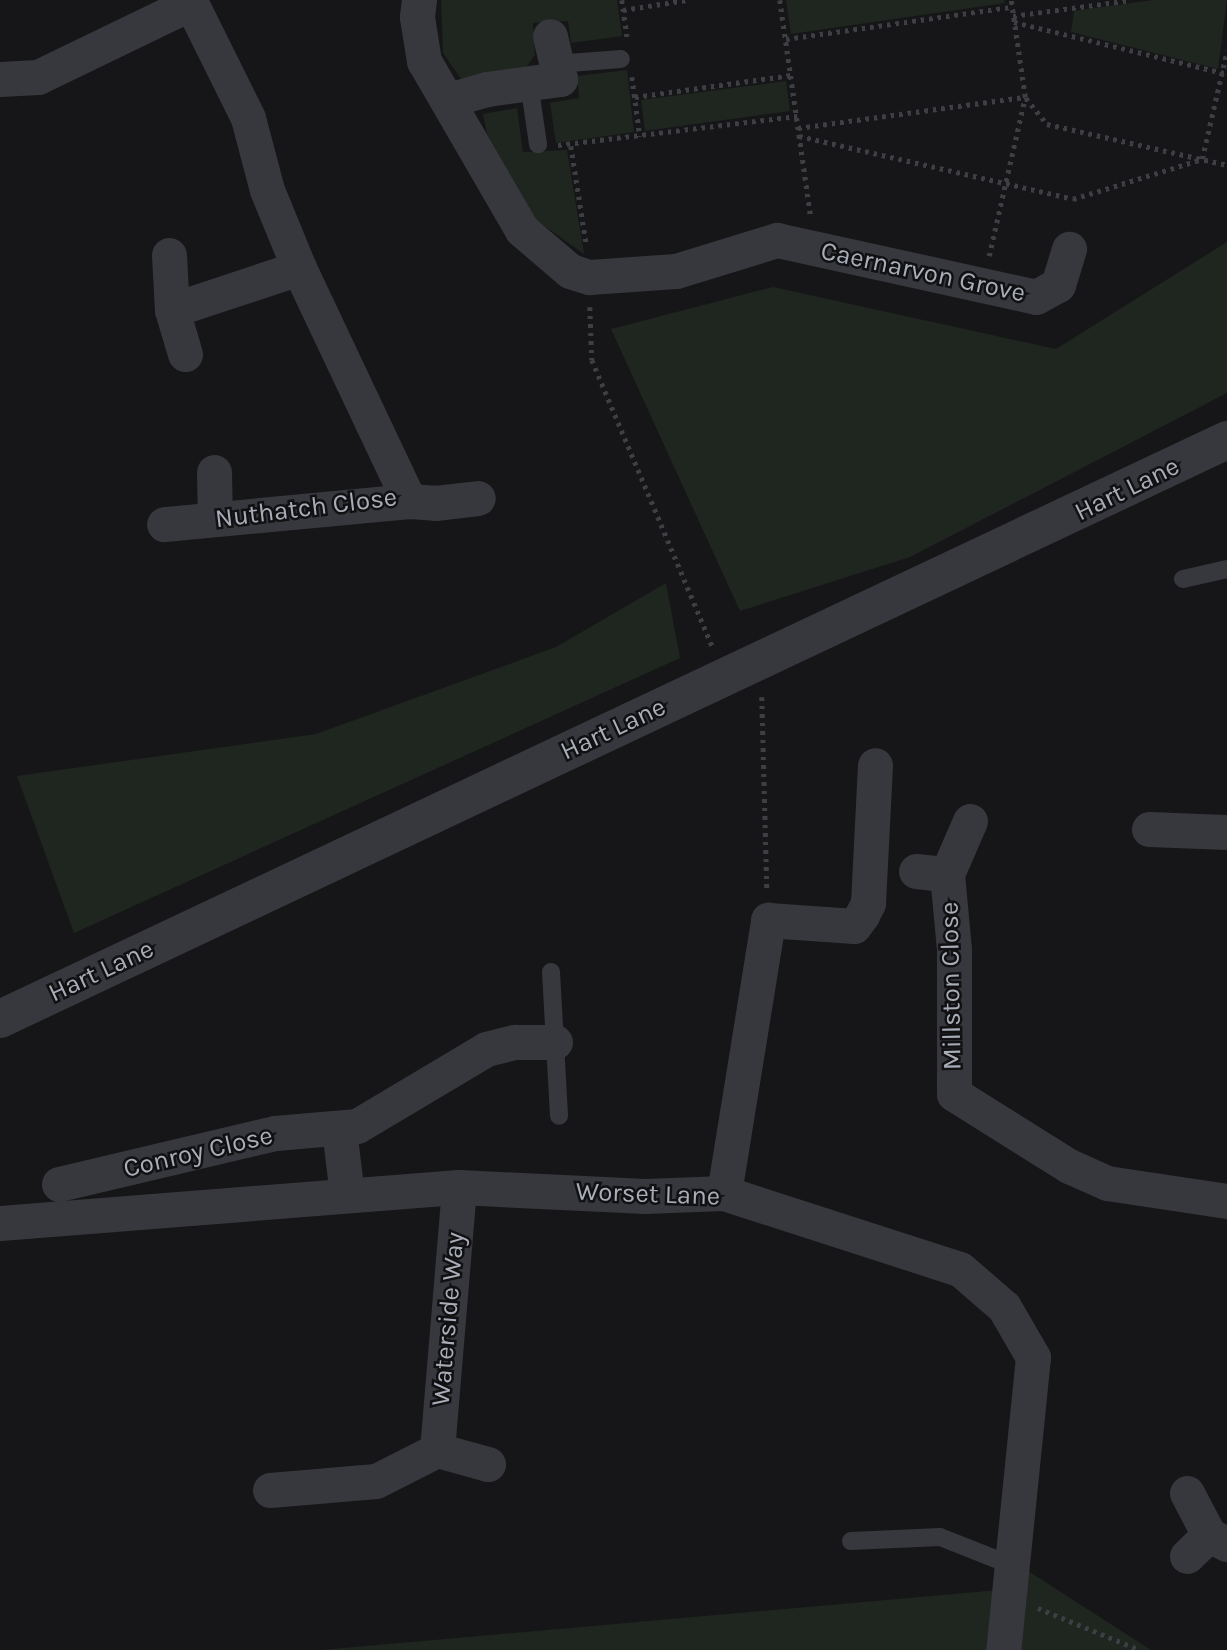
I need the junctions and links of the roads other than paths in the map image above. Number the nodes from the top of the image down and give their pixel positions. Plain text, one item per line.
1 (419, 0) edge
2 (191, 1) edge
3 (621, 59) dead end
4 (545, 61) junction
5 (0, 79) edge
6 (448, 100) junction
7 (538, 144) dead end
8 (1069, 249) dead end
9 (169, 256) dead end
10 (299, 268) junction
11 (172, 310) junction
12 (185, 354) dead end
13 (1227, 440) edge
14 (214, 472) dead end
15 (478, 498) dead end
16 (409, 501) junction
17 (215, 519) junction
18 (164, 524) dead end
19 (1227, 569) edge
20 (1183, 579) dead end
21 (875, 765) dead end
22 (970, 821) dead end
23 (1149, 829) dead end
24 (1227, 832) edge
25 (551, 972) dead end
26 (0, 1019) edge
27 (555, 1042) junction
28 (559, 1116) dead end
29 (339, 1129) junction
30 (59, 1184) dead end
31 (459, 1187) junction
32 (724, 1193) junction
33 (347, 1195) junction
34 (1227, 1201) edge
35 (0, 1223) edge
36 (437, 1450) junction
37 (488, 1464) dead end
38 (270, 1490) dead end
39 (1187, 1493) dead end
40 (851, 1541) dead end
41 (1208, 1545) edge
42 (1010, 1581) junction
43 (1003, 1650) edge

1 - 6 street
2 - 5 street, Nuthatch Close
2 - 10 street, Nuthatch Close
3 - 4 lane
4 - 6 street
4 - 7 lane
6 - 8 street, Caernarvon Grove
9 - 11 street
10 - 11 street
10 - 16 street, Nuthatch Close
11 - 12 street
13 - 26 street, Hart Lane
14 - 17 street
15 - 16 street
16 - 17 street, Nuthatch Close
17 - 18 street, Nuthatch Close
19 - 20 lane
21 - 32 street
22 - 34 street, Millston Close
23 - 24 street
25 - 27 lane
27 - 28 lane
27 - 29 street, Conroy Close
29 - 30 street, Conroy Close
29 - 33 street
31 - 32 street, Worset Lane
31 - 33 street, Worset Lane
31 - 36 street, Waterside Way
32 - 42 street, Worset Lane
33 - 35 street, Worset Lane
36 - 37 street
36 - 38 street
39 - 41 street
40 - 42 lane
42 - 43 street, Worset Lane

